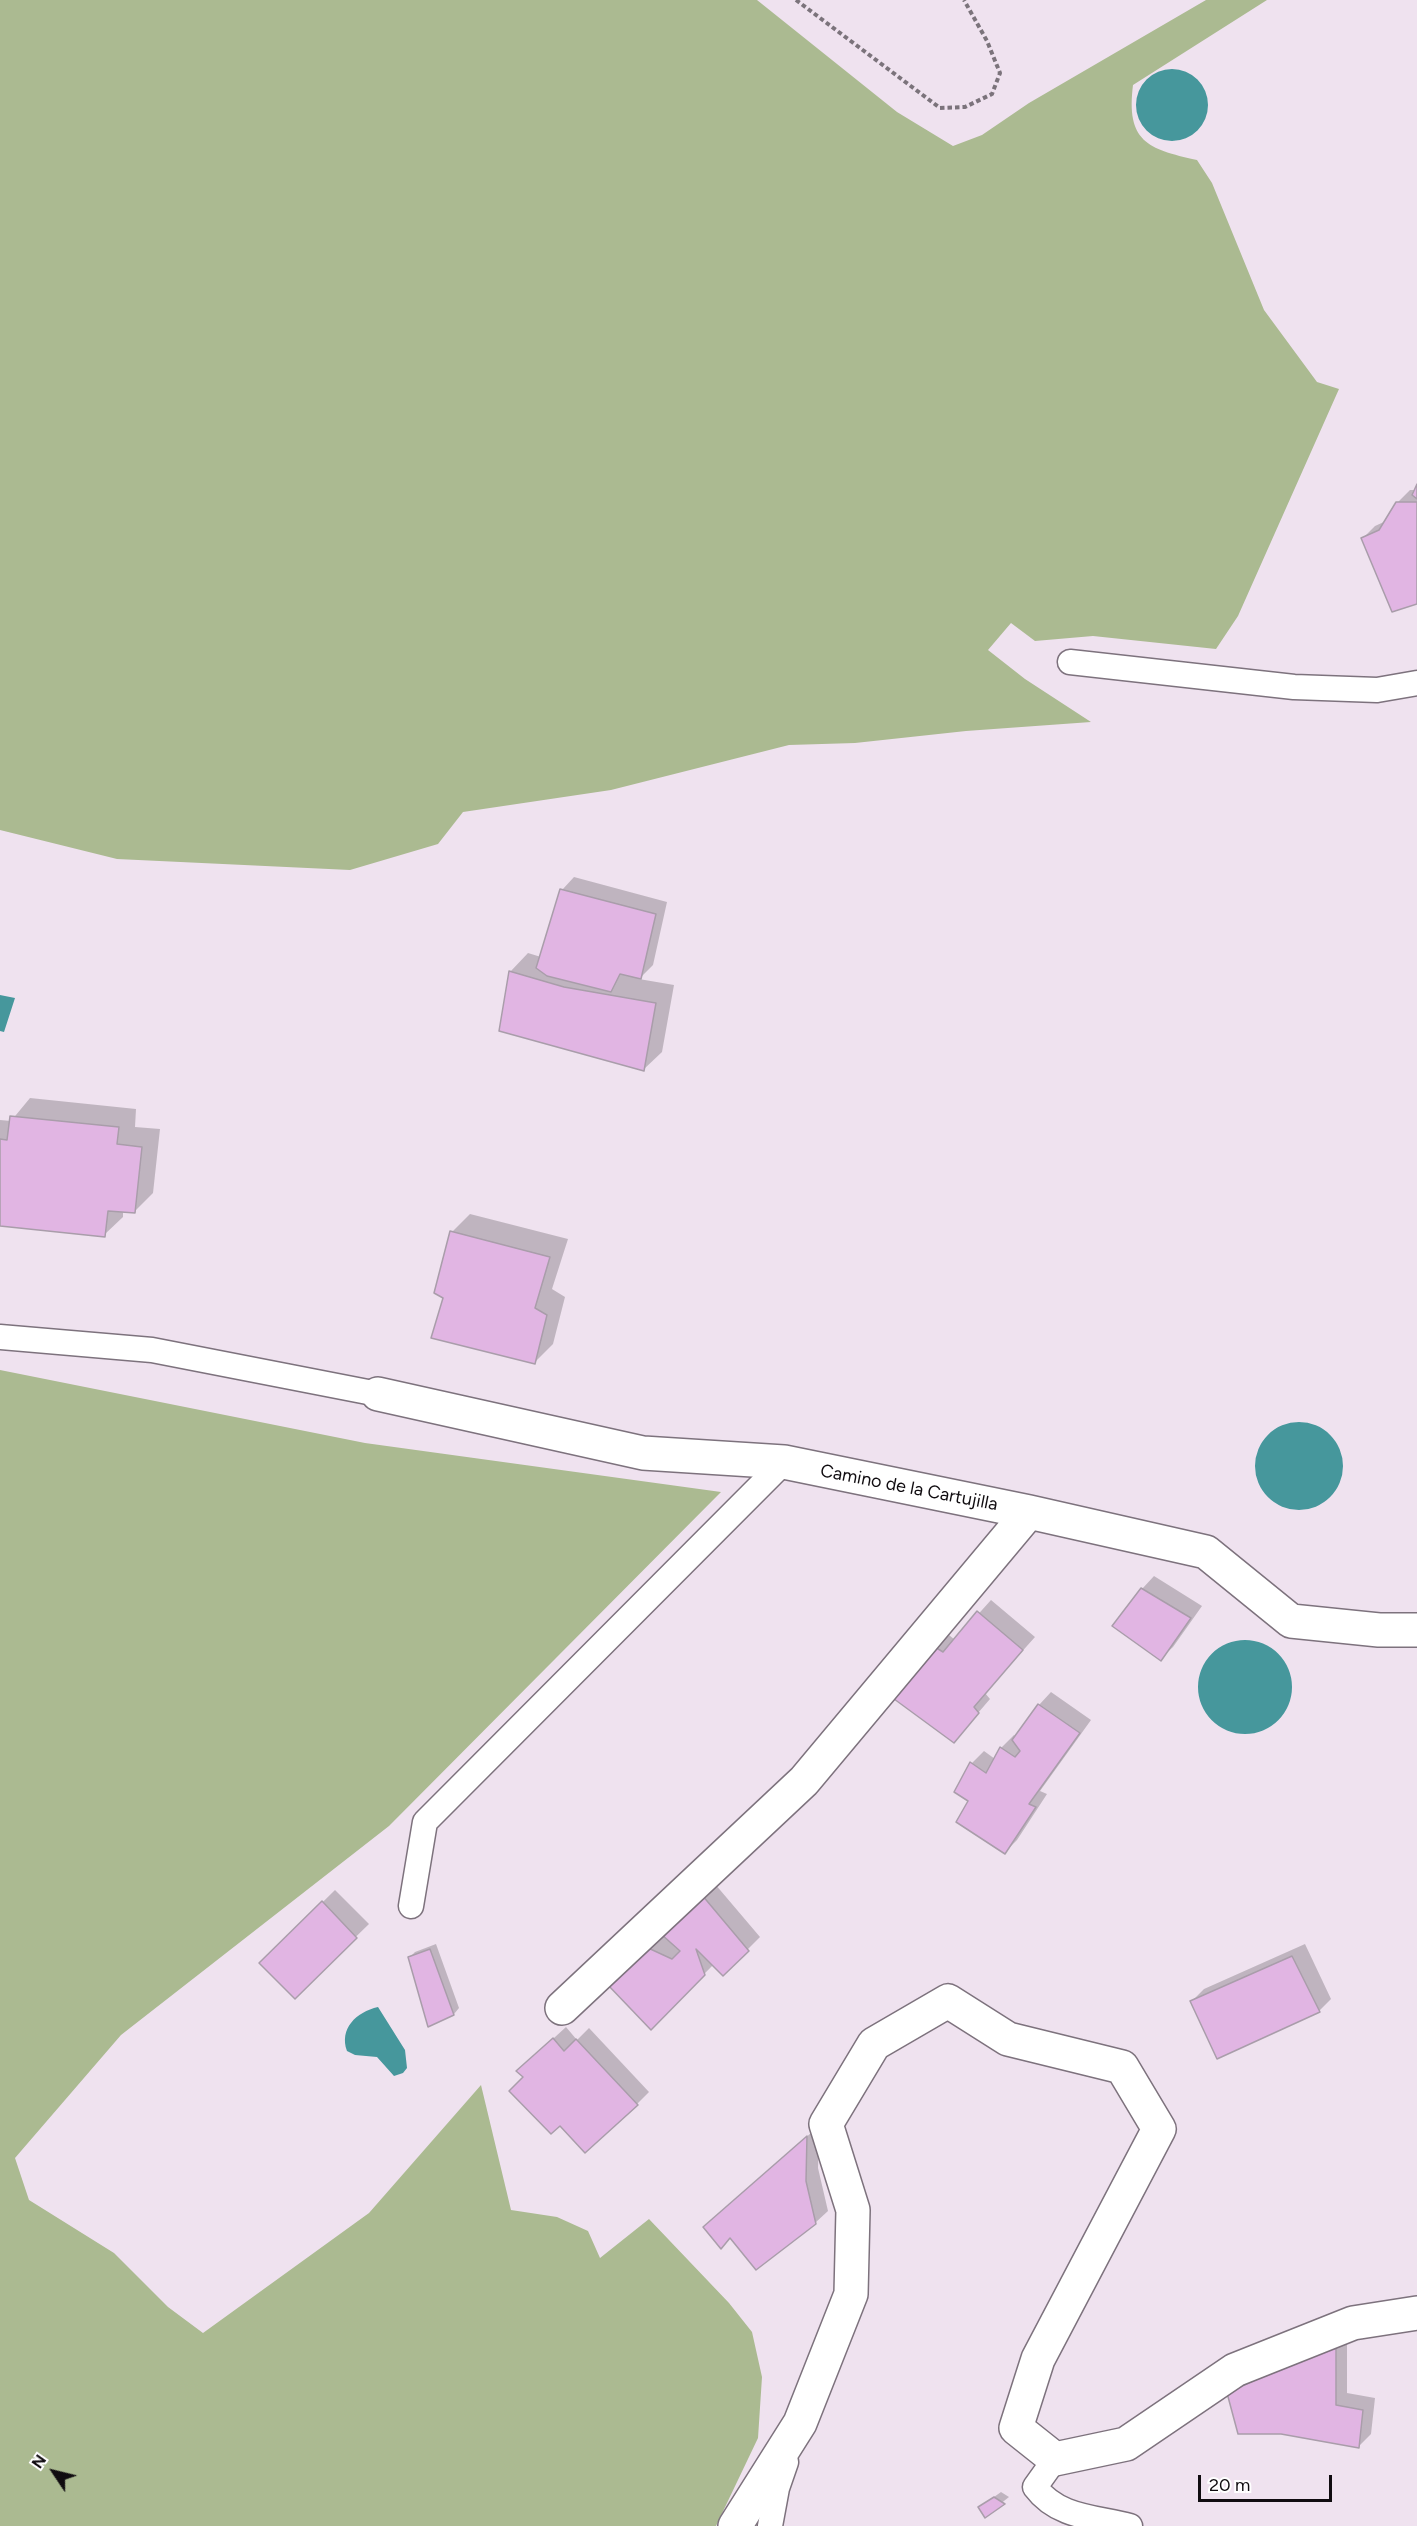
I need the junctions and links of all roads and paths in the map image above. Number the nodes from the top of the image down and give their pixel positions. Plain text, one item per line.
1 (796, 0) edge
2 (964, 0) edge
3 (1070, 662) dead end
4 (1417, 683) edge
5 (0, 1337) edge
6 (378, 1394) joint
7 (784, 1462) junction
8 (1029, 1512) junction
9 (1417, 1630) edge
10 (411, 1906) dead end
11 (562, 2008) dead end
12 (1417, 2313) edge
13 (800, 2423) junction
14 (1055, 2458) junction
15 (735, 2526) edge
16 (770, 2526) edge
17 (1130, 2526) edge

1 - 2 path
3 - 4 lane
5 - 6 lane
6 - 7 street, Camino de la Cartujilla
7 - 8 street, Camino de la Cartujilla
7 - 10 lane
8 - 9 street, Camino de la Cartujilla
8 - 11 street
12 - 14 street
13 - 14 street
13 - 15 street
13 - 16 lane
14 - 17 lane

